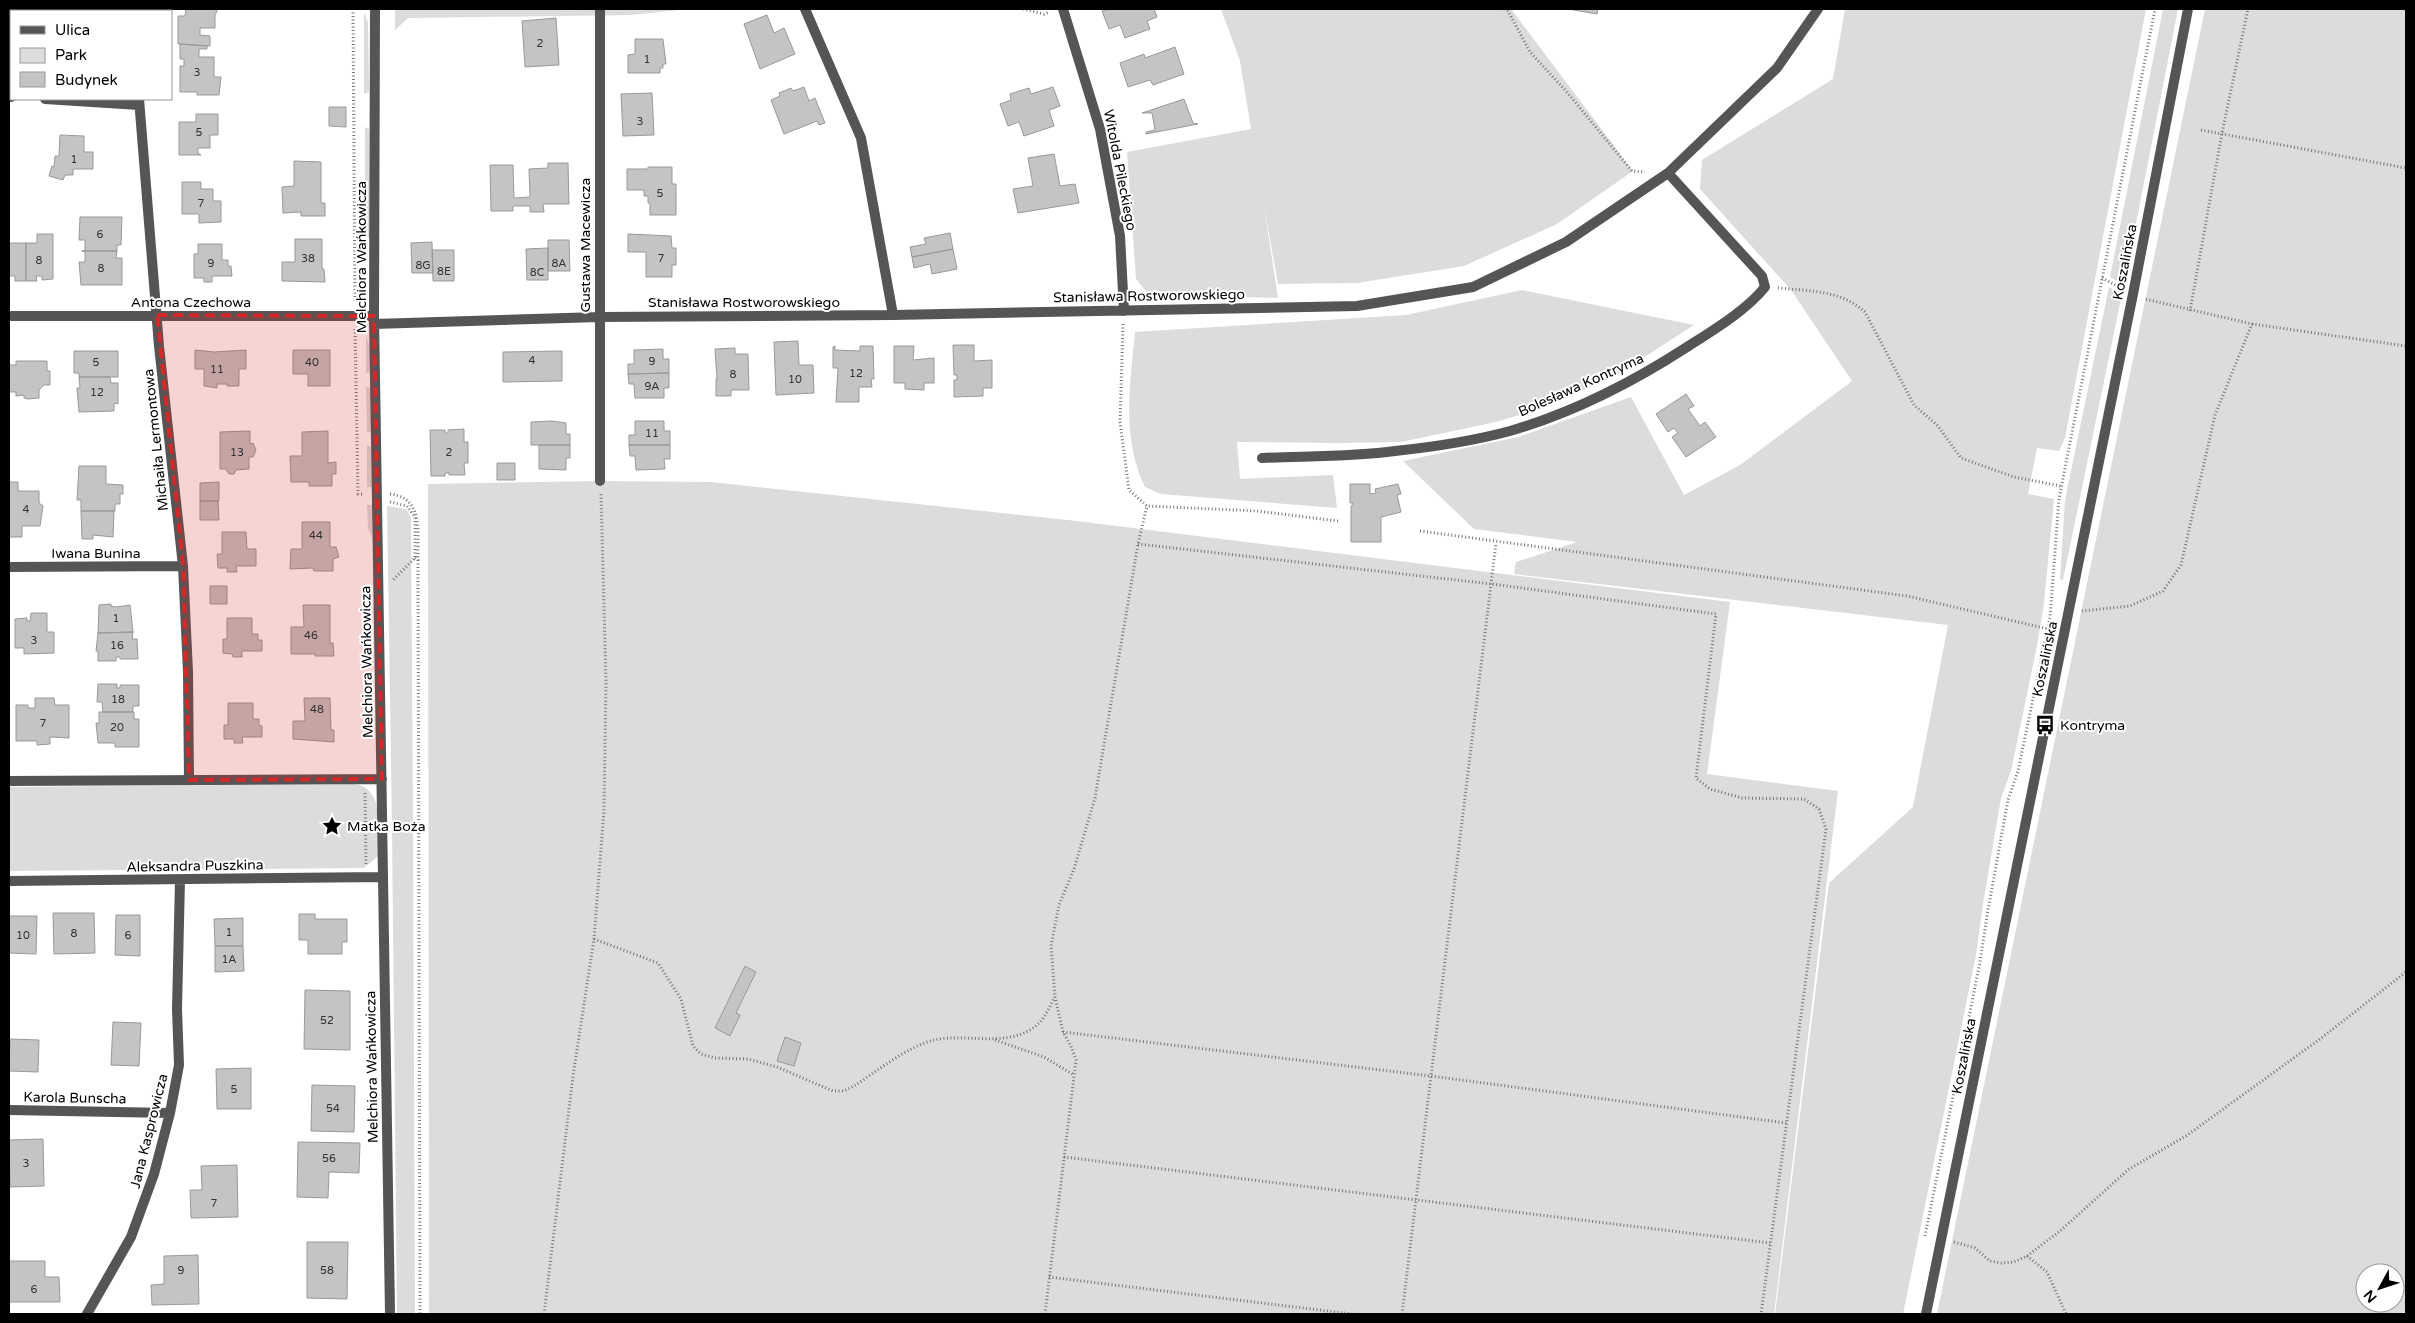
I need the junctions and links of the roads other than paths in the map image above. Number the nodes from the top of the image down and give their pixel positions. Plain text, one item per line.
1 (375, 9) edge
2 (600, 9) edge
3 (805, 9) edge
4 (1818, 9) edge
5 (2188, 9) edge
6 (1058, 10) edge
7 (76, 100) edge
8 (139, 102) edge
9 (1668, 173) junction
10 (1124, 311) junction
11 (157, 315) junction
12 (893, 315) junction
13 (9, 316) edge
14 (599, 317) junction
15 (374, 320) junction
16 (1262, 458) dead end
17 (600, 481) road end
18 (183, 566) junction
19 (9, 567) edge
20 (382, 779) junction
21 (189, 780) junction
22 (9, 781) edge
23 (382, 877) junction
24 (180, 880) junction
25 (9, 881) edge
26 (9, 1110) edge
27 (170, 1113) junction
28 (88, 1314) edge
29 (390, 1314) edge
30 (1926, 1314) edge

1 - 15 street, Melchiora Wańkowicza
2 - 14 street, Gustawa Macewicza
3 - 12 street
4 - 9 street, Stanisława Rostworowskiego
5 - 30 street, Koszalińska
6 - 10 street, Witolda Pileckiego
7 - 8 street
8 - 11 street, Michaiła Lermontowa
9 - 10 street, Stanisława Rostworowskiego
9 - 16 street, Bolesława Kontryma
10 - 12 street, Stanisława Rostworowskiego
11 - 13 street, Antona Czechowa
11 - 15 street, Antona Czechowa
11 - 18 street, Michaiła Lermontowa
12 - 14 street, Stanisława Rostworowskiego
14 - 15 street, Stanisława Rostworowskiego
14 - 17 street, Gustawa Macewicza
15 - 20 street, Melchiora Wańkowicza
18 - 19 street, Iwana Bunina
18 - 21 street, Michaiła Lermontowa
20 - 21 street
20 - 23 street, Melchiora Wańkowicza
21 - 22 street
23 - 24 street, Aleksandra Puszkina
23 - 29 street, Melchiora Wańkowicza
24 - 25 street, Aleksandra Puszkina
24 - 27 street, Jana Kasprowicza
26 - 27 street, Karola Bunscha
27 - 28 street, Jana Kasprowicza

